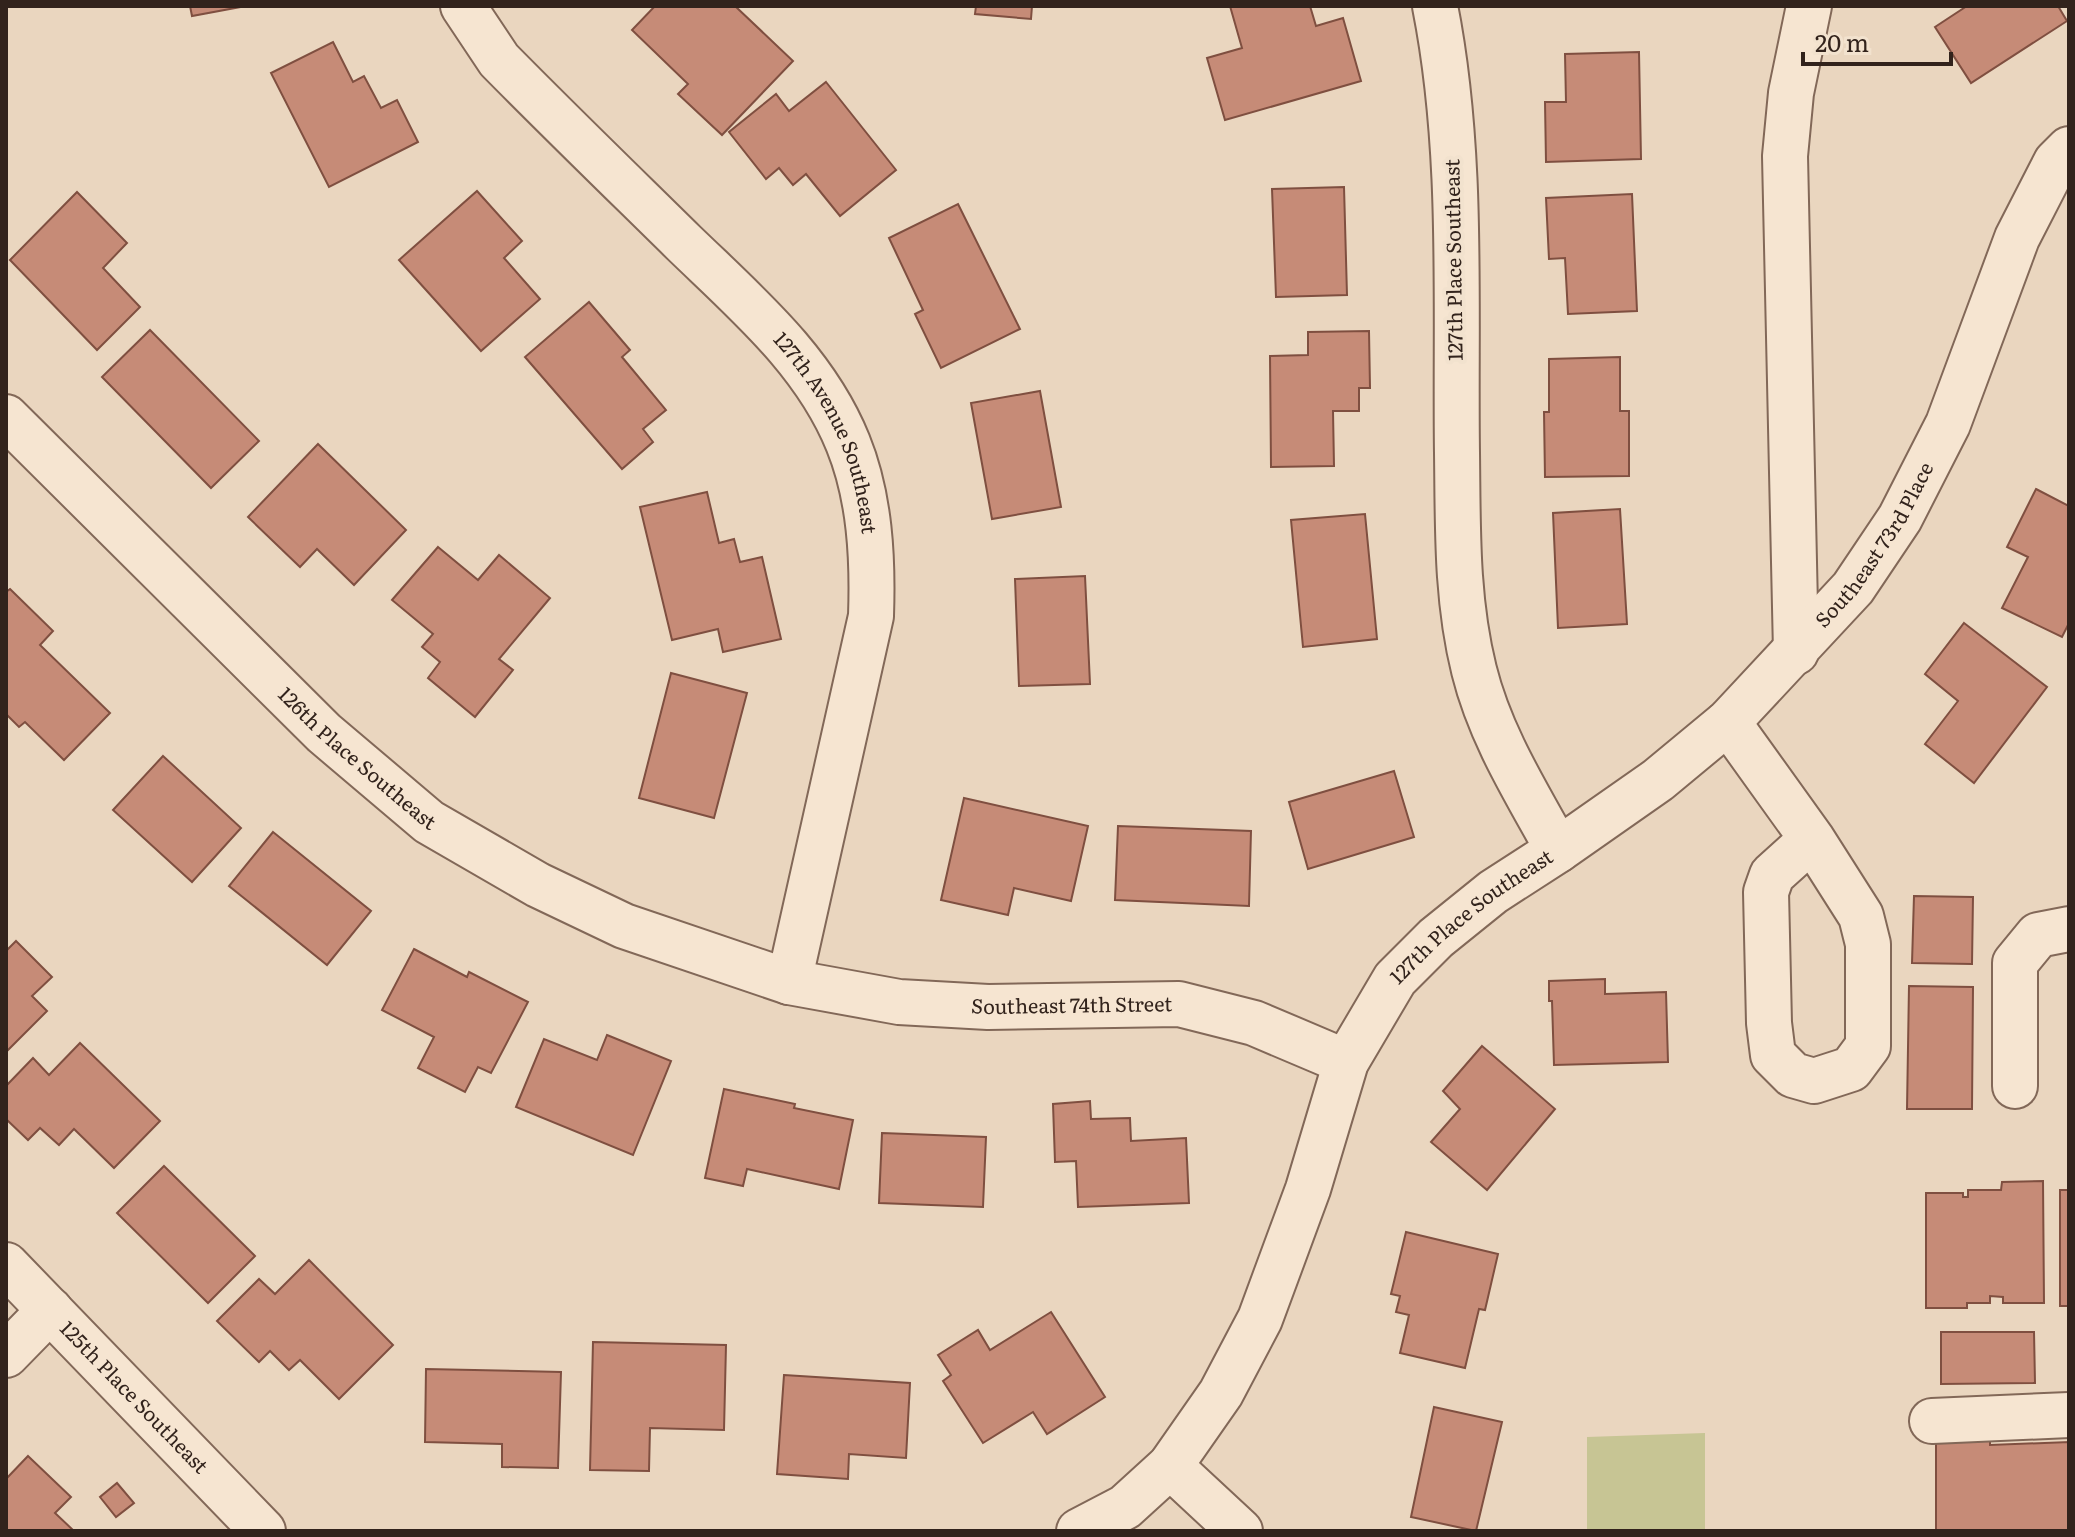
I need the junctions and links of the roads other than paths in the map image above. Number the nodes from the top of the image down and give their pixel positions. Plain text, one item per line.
1 (463, 6) edge
2 (1435, 6) edge
3 (1809, 6) edge
4 (2069, 149) edge
5 (6, 417) edge
6 (1796, 652) junction
7 (1728, 722) junction
8 (1812, 839) junction
9 (1558, 850) junction
10 (2069, 929) edge
11 (789, 982) junction
12 (1346, 1062) junction
13 (2015, 1086) dead end
14 (6, 1265) edge
15 (50, 1310) junction
16 (6, 1355) edge
17 (2069, 1415) edge
18 (1932, 1421) dead end
19 (1170, 1466) junction
20 (263, 1531) edge
21 (1079, 1531) edge
22 (1240, 1531) edge

1 - 11 street, 127th Avenue Southeast
2 - 9 street, 127th Place Southeast
3 - 6 street
4 - 6 street, Southeast 73rd Place
5 - 11 street, 126th Place Southeast
6 - 7 street, Southeast 73rd Place
7 - 8 street
7 - 9 street, Southeast 73rd Place
8 - 8 street
9 - 12 street, 127th Place Southeast
10 - 13 street
11 - 12 street, Southeast 74th Street
12 - 19 street, 127th Place Southeast
14 - 15 street, 125th Place Southeast
15 - 16 street
15 - 20 street, 125th Place Southeast
17 - 18 street
19 - 21 street, 127th Place Southeast
19 - 22 street

